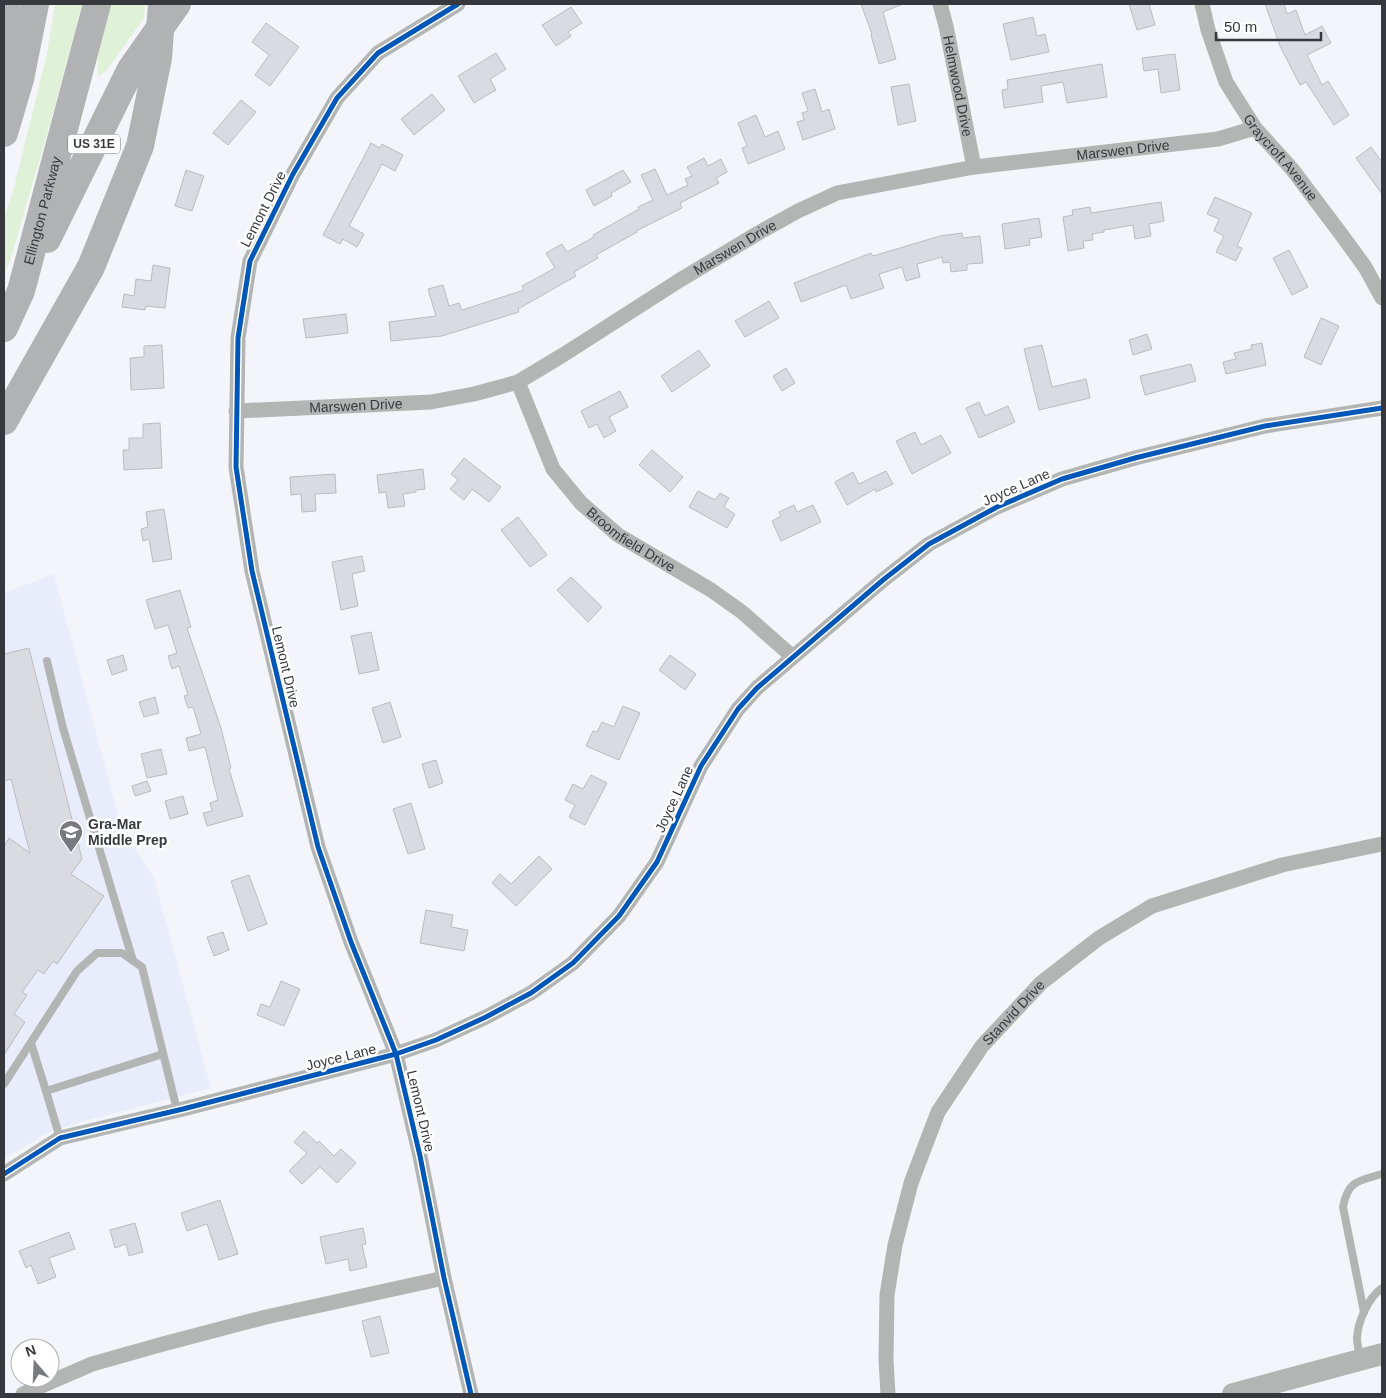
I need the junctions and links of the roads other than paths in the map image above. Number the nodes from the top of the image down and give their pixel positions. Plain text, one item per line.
1 (6, 4) edge
2 (35, 4) edge
3 (96, 4) edge
4 (162, 4) edge
5 (177, 4) edge
6 (458, 4) edge
7 (940, 4) edge
8 (1202, 4) edge
9 (4, 106) edge
10 (1254, 128) junction
11 (4, 133) edge
12 (974, 167) junction
13 (21, 292) junction
14 (1382, 298) edge
15 (4, 328) edge
16 (518, 382) junction
17 (1382, 408) edge
18 (236, 411) junction
19 (4, 421) edge
20 (793, 657) junction
21 (47, 661) dead end
22 (1382, 844) edge
23 (133, 961) junction
24 (31, 1043) junction
25 (163, 1054) junction
26 (396, 1054) junction
27 (4, 1084) edge
28 (46, 1091) junction
29 (177, 1110) junction
30 (60, 1138) junction
31 (4, 1174) edge
32 (1382, 1174) edge
33 (444, 1278) junction
34 (1379, 1290) edge
35 (1364, 1312) junction
36 (1382, 1354) edge
37 (1360, 1360) junction
38 (23, 1394) edge
39 (471, 1394) edge
40 (888, 1394) edge
41 (1233, 1394) edge

1 - 9 highway
2 - 11 highway
3 - 13 highway, Ellington Parkway
4 - 19 highway, bridge
5 - 13 highway, US 31E
6 - 18 street, Lemont Drive
7 - 12 street, Helmwood Drive
8 - 10 street, Graycroft Avenue
10 - 12 street, Marswen Drive
10 - 14 street, Graycroft Avenue
12 - 16 street, Marswen Drive
13 - 15 highway, Ellington Parkway / US 31E
16 - 18 street, Marswen Drive
16 - 20 street, Broomfield Drive
17 - 20 street, Joyce Lane
18 - 26 street, Lemont Drive
20 - 26 street, Joyce Lane
21 - 23 lane
22 - 40 street, Stanvid Drive
23 - 24 lane
23 - 25 lane
24 - 27 lane
24 - 28 lane
25 - 28 lane
25 - 29 lane
26 - 29 street, Joyce Lane
26 - 33 street, Lemont Drive
28 - 30 lane
29 - 30 street, Joyce Lane
30 - 31 street, Joyce Lane
32 - 35 lane
33 - 38 street
33 - 39 street, Lemont Drive
34 - 35 lane
35 - 37 lane
36 - 37 main road
37 - 41 main road

